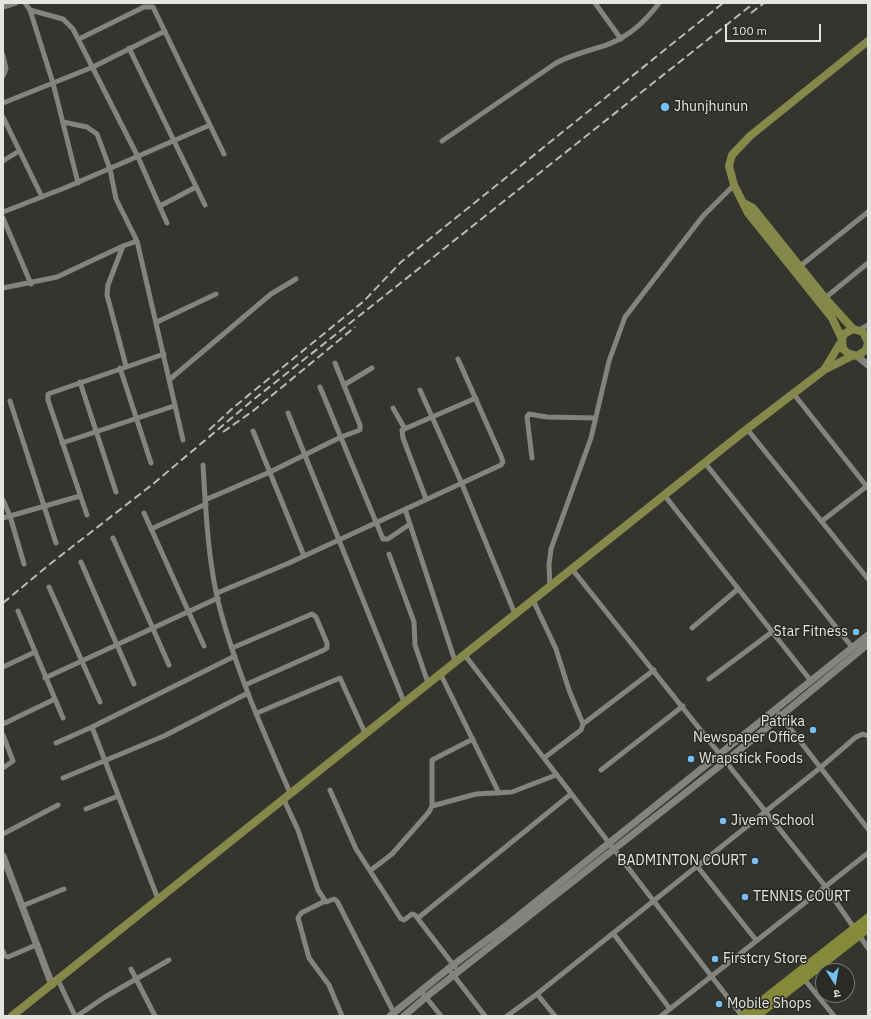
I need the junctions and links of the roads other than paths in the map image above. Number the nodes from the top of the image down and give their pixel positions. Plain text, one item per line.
1 (16, 3) edge
2 (26, 3) edge
3 (595, 3) edge
4 (659, 3) edge
5 (3, 7) edge
6 (30, 10) junction
7 (165, 31) junction
8 (79, 39) junction
9 (621, 39) junction
10 (868, 41) edge
11 (129, 48) junction
12 (3, 56) edge
13 (93, 67) junction
14 (3, 76) edge
15 (53, 83) junction
16 (3, 103) edge
17 (3, 116) edge
18 (63, 122) junction
19 (210, 125) junction
20 (442, 140) dead end
21 (174, 142) junction
22 (19, 150) junction
23 (224, 154) dead end
24 (138, 157) junction
25 (3, 161) edge
26 (110, 169) junction
27 (78, 183) junction
28 (734, 185) junction
29 (196, 187) junction
30 (42, 197) junction
31 (743, 203) junction
32 (205, 205) dead end
33 (160, 206) junction
34 (3, 212) edge
35 (868, 212) edge
36 (3, 218) edge
37 (167, 223) dead end
38 (137, 241) junction
39 (123, 246) junction
40 (868, 263) edge
41 (799, 266) junction
42 (296, 279) dead end
43 (31, 284) junction
44 (3, 288) edge
45 (216, 294) dead end
46 (825, 298) junction
47 (157, 322) junction
48 (868, 325) edge
49 (856, 329) junction
50 (842, 341) junction
51 (868, 344) edge
52 (164, 354) junction
53 (855, 356) junction
54 (458, 359) dead end
55 (335, 363) dead end
56 (868, 365) edge
57 (123, 367) junction
58 (372, 368) dead end
59 (824, 370) junction
60 (169, 380) junction
61 (80, 382) junction
62 (344, 385) junction
63 (320, 387) dead end
64 (420, 390) dead end
65 (793, 393) junction
66 (476, 398) junction
67 (10, 401) dead end
68 (174, 406) junction
69 (393, 408) dead end
70 (288, 413) dead end
71 (432, 417) junction
72 (136, 418) junction
73 (596, 418) junction
74 (405, 429) junction
75 (747, 429) junction
76 (97, 431) junction
77 (253, 431) dead end
78 (341, 437) junction
79 (183, 440) dead end
80 (62, 443) junction
81 (305, 454) junction
82 (532, 458) dead end
83 (151, 463) dead end
84 (705, 463) junction
85 (203, 465) dead end
86 (270, 472) junction
87 (462, 484) junction
88 (867, 487) edge
89 (116, 492) dead end
90 (80, 496) junction
91 (665, 496) junction
92 (426, 499) junction
93 (3, 500) edge
94 (205, 502) junction
95 (43, 506) junction
96 (405, 509) junction
97 (144, 513) dead end
98 (87, 515) dead end
99 (10, 516) junction
100 (3, 518) edge
101 (822, 521) junction
102 (376, 522) junction
103 (410, 524) junction
104 (151, 529) junction
105 (113, 538) dead end
106 (340, 539) junction
107 (56, 543) dead end
108 (389, 554) dead end
109 (304, 556) junction
110 (81, 562) dead end
111 (24, 564) dead end
112 (572, 569) junction
113 (868, 579) edge
114 (49, 587) dead end
115 (550, 588) junction
116 (738, 589) junction
117 (218, 596) junction
118 (533, 600) junction
119 (18, 611) dead end
120 (188, 613) junction
121 (515, 614) junction
122 (692, 628) dead end
123 (153, 629) junction
124 (772, 632) junction
125 (868, 635) edge
126 (868, 644) edge
127 (117, 646) junction
128 (204, 646) dead end
129 (852, 647) junction
130 (232, 648) junction
131 (35, 652) junction
132 (464, 654) junction
133 (234, 656) junction
134 (456, 661) junction
135 (81, 662) junction
136 (169, 665) dead end
137 (3, 667) edge
138 (654, 670) junction
139 (440, 673) junction
140 (46, 678) junction
141 (709, 679) dead end
142 (810, 681) junction
143 (428, 682) junction
144 (134, 684) dead end
145 (245, 685) junction
146 (248, 692) junction
147 (55, 699) junction
148 (100, 702) dead end
149 (404, 702) junction
150 (683, 706) junction
151 (775, 710) junction
152 (256, 713) junction
153 (781, 716) junction
154 (63, 718) dead end
155 (3, 724) edge
156 (583, 724) junction
157 (92, 727) junction
158 (365, 733) junction
159 (3, 735) edge
160 (868, 736) edge
161 (473, 739) junction
162 (56, 743) dead end
163 (720, 754) junction
164 (544, 758) junction
165 (726, 761) junction
166 (105, 762) junction
167 (3, 768) edge
168 (820, 768) junction
169 (601, 770) dead end
170 (556, 775) junction
171 (63, 778) dead end
172 (330, 790) dead end
173 (290, 793) junction
174 (500, 793) junction
175 (571, 794) junction
176 (118, 796) junction
177 (283, 798) junction
178 (58, 805) dead end
179 (432, 806) junction
180 (86, 809) dead end
181 (765, 812) junction
182 (868, 829) edge
183 (3, 834) edge
184 (609, 843) junction
185 (614, 849) junction
186 (868, 854) edge
187 (3, 857) edge
188 (697, 866) junction
189 (371, 870) junction
190 (825, 886) junction
191 (64, 889) dead end
192 (158, 899) junction
193 (325, 901) junction
194 (653, 901) junction
195 (22, 906) junction
196 (418, 918) junction
197 (868, 918) edge
198 (868, 928) edge
199 (856, 932) junction
200 (613, 933) junction
201 (756, 940) junction
202 (36, 945) junction
203 (868, 948) edge
204 (3, 951) edge
205 (169, 960) dead end
206 (451, 967) junction
207 (131, 969) dead end
208 (456, 974) junction
209 (711, 976) junction
210 (136, 979) junction
211 (804, 979) junction
212 (55, 982) junction
213 (421, 991) junction
214 (537, 994) junction
215 (426, 997) junction
216 (670, 1009) junction
217 (392, 1014) edge
218 (12, 1016) edge
219 (76, 1016) edge
220 (155, 1016) edge
221 (342, 1016) edge
222 (404, 1016) edge
223 (441, 1016) edge
224 (485, 1016) edge
225 (508, 1016) edge
226 (555, 1016) edge
227 (661, 1016) edge
228 (743, 1016) edge
229 (756, 1016) edge
230 (834, 1016) edge

1 - 5 street
2 - 6 street
3 - 9 street
4 - 9 street
6 - 8 street
6 - 15 street
7 - 8 street
7 - 11 street
7 - 19 street
8 - 13 street
9 - 20 street
10 - 28 main road
11 - 13 street
11 - 21 street
12 - 14 street
13 - 15 street
13 - 24 street
15 - 16 street
15 - 18 street
17 - 22 street
18 - 26 street
18 - 27 street
19 - 21 street
19 - 23 street
21 - 24 street
21 - 29 street
22 - 25 street
22 - 30 street
24 - 26 street
24 - 33 street
26 - 27 street
26 - 38 street
27 - 30 street
28 - 31 main road
28 - 73 street
29 - 32 street
29 - 33 street
30 - 34 street
31 - 41 main road
31 - 50 main road
33 - 37 street
35 - 41 street
36 - 43 street
38 - 39 street
38 - 47 street
39 - 43 street
39 - 57 street
40 - 46 street
41 - 46 main road
42 - 60 street
43 - 44 street
45 - 47 street
46 - 49 main road
47 - 52 street
48 - 49 street
49 - 50 main road
49 - 51 main road
50 - 53 main road
50 - 59 main road
51 - 53 main road
52 - 57 street
52 - 60 street
53 - 56 street
53 - 59 main road
54 - 66 street
55 - 62 street
57 - 61 street
57 - 72 street
58 - 62 street
59 - 65 main road
60 - 68 street
61 - 76 street
61 - 80 street
62 - 78 street
63 - 78 street
64 - 71 street
65 - 75 main road
65 - 88 street
66 - 71 street
66 - 87 street
67 - 95 street
68 - 72 street
68 - 79 street
69 - 74 street
70 - 81 street
71 - 74 street
71 - 87 street
72 - 76 street
72 - 83 street
73 - 82 street
73 - 115 street
74 - 92 street
75 - 84 main road
75 - 101 street
76 - 80 street
76 - 89 street
77 - 86 street
78 - 81 street
78 - 102 street
80 - 90 street
81 - 86 street
81 - 106 street
84 - 91 main road
84 - 129 street
85 - 94 street
86 - 94 street
86 - 109 street
87 - 92 street
87 - 121 street
88 - 101 street
90 - 95 street
90 - 98 street
91 - 112 main road
91 - 116 street
92 - 96 street
93 - 99 street
94 - 104 street
94 - 117 street
95 - 99 street
95 - 107 street
96 - 102 street
96 - 103 street
97 - 104 street
99 - 100 street
99 - 111 street
101 - 113 street
102 - 103 street
102 - 106 street
103 - 134 street
104 - 120 street
105 - 123 street
106 - 109 street
106 - 149 street
108 - 143 street
109 - 117 street
110 - 127 street
112 - 115 main road
112 - 138 street
114 - 135 street
115 - 118 main road
116 - 122 street
116 - 124 street
117 - 120 street
117 - 130 street
118 - 121 main road
118 - 156 street
119 - 131 street
120 - 123 street
120 - 128 street
121 - 132 main road
123 - 127 street
123 - 136 street
124 - 141 street
124 - 142 street
125 - 129 street
126 - 153 street
127 - 135 street
127 - 144 street
129 - 142 street
130 - 133 street
130 - 145 street
131 - 137 street
131 - 140 street
132 - 134 main road
132 - 164 street
133 - 145 street
133 - 157 street
134 - 139 main road
135 - 140 street
135 - 148 street
138 - 150 street
138 - 156 street
139 - 143 main road
139 - 161 street
140 - 147 street
142 - 151 street
143 - 149 main road
145 - 146 street
146 - 152 street
146 - 166 street
147 - 154 street
147 - 155 street
149 - 158 main road
150 - 163 street
150 - 169 street
151 - 153 street
151 - 163 street
152 - 158 street
152 - 173 street
153 - 165 street
153 - 168 street
156 - 164 street
157 - 162 street
157 - 166 street
158 - 173 main road
159 - 167 street
160 - 168 street
161 - 174 street
161 - 179 street
163 - 165 street
163 - 184 street
164 - 170 street
165 - 181 street
165 - 185 street
166 - 171 street
166 - 176 street
168 - 181 street
168 - 182 street
170 - 174 street
170 - 175 street
172 - 189 street
173 - 177 main road
174 - 179 street
175 - 184 street
175 - 196 street
176 - 180 street
176 - 192 street
177 - 192 main road
177 - 193 street
178 - 183 street
179 - 189 street
181 - 188 street
181 - 190 street
184 - 185 street
184 - 206 street
185 - 194 street
185 - 208 street
186 - 190 street
187 - 195 street
188 - 194 street
188 - 201 street
189 - 196 street
190 - 199 street
190 - 201 street
191 - 195 street
192 - 212 main road
193 - 217 street
193 - 221 street
194 - 200 street
194 - 209 street
195 - 202 street
196 - 206 street
197 - 199 highway
198 - 199 highway
199 - 203 street
199 - 211 highway
199 - 228 highway
200 - 214 street
200 - 216 street
201 - 209 street
202 - 204 street
202 - 212 street
205 - 210 street
206 - 208 street
206 - 213 street
207 - 210 street
208 - 215 street
208 - 224 street
209 - 216 street
209 - 228 street
210 - 219 street
210 - 220 street
211 - 229 highway
211 - 230 street
212 - 218 main road
212 - 219 street
213 - 215 street
213 - 217 street
214 - 225 street
214 - 226 street
215 - 222 street
215 - 223 street
216 - 227 street

